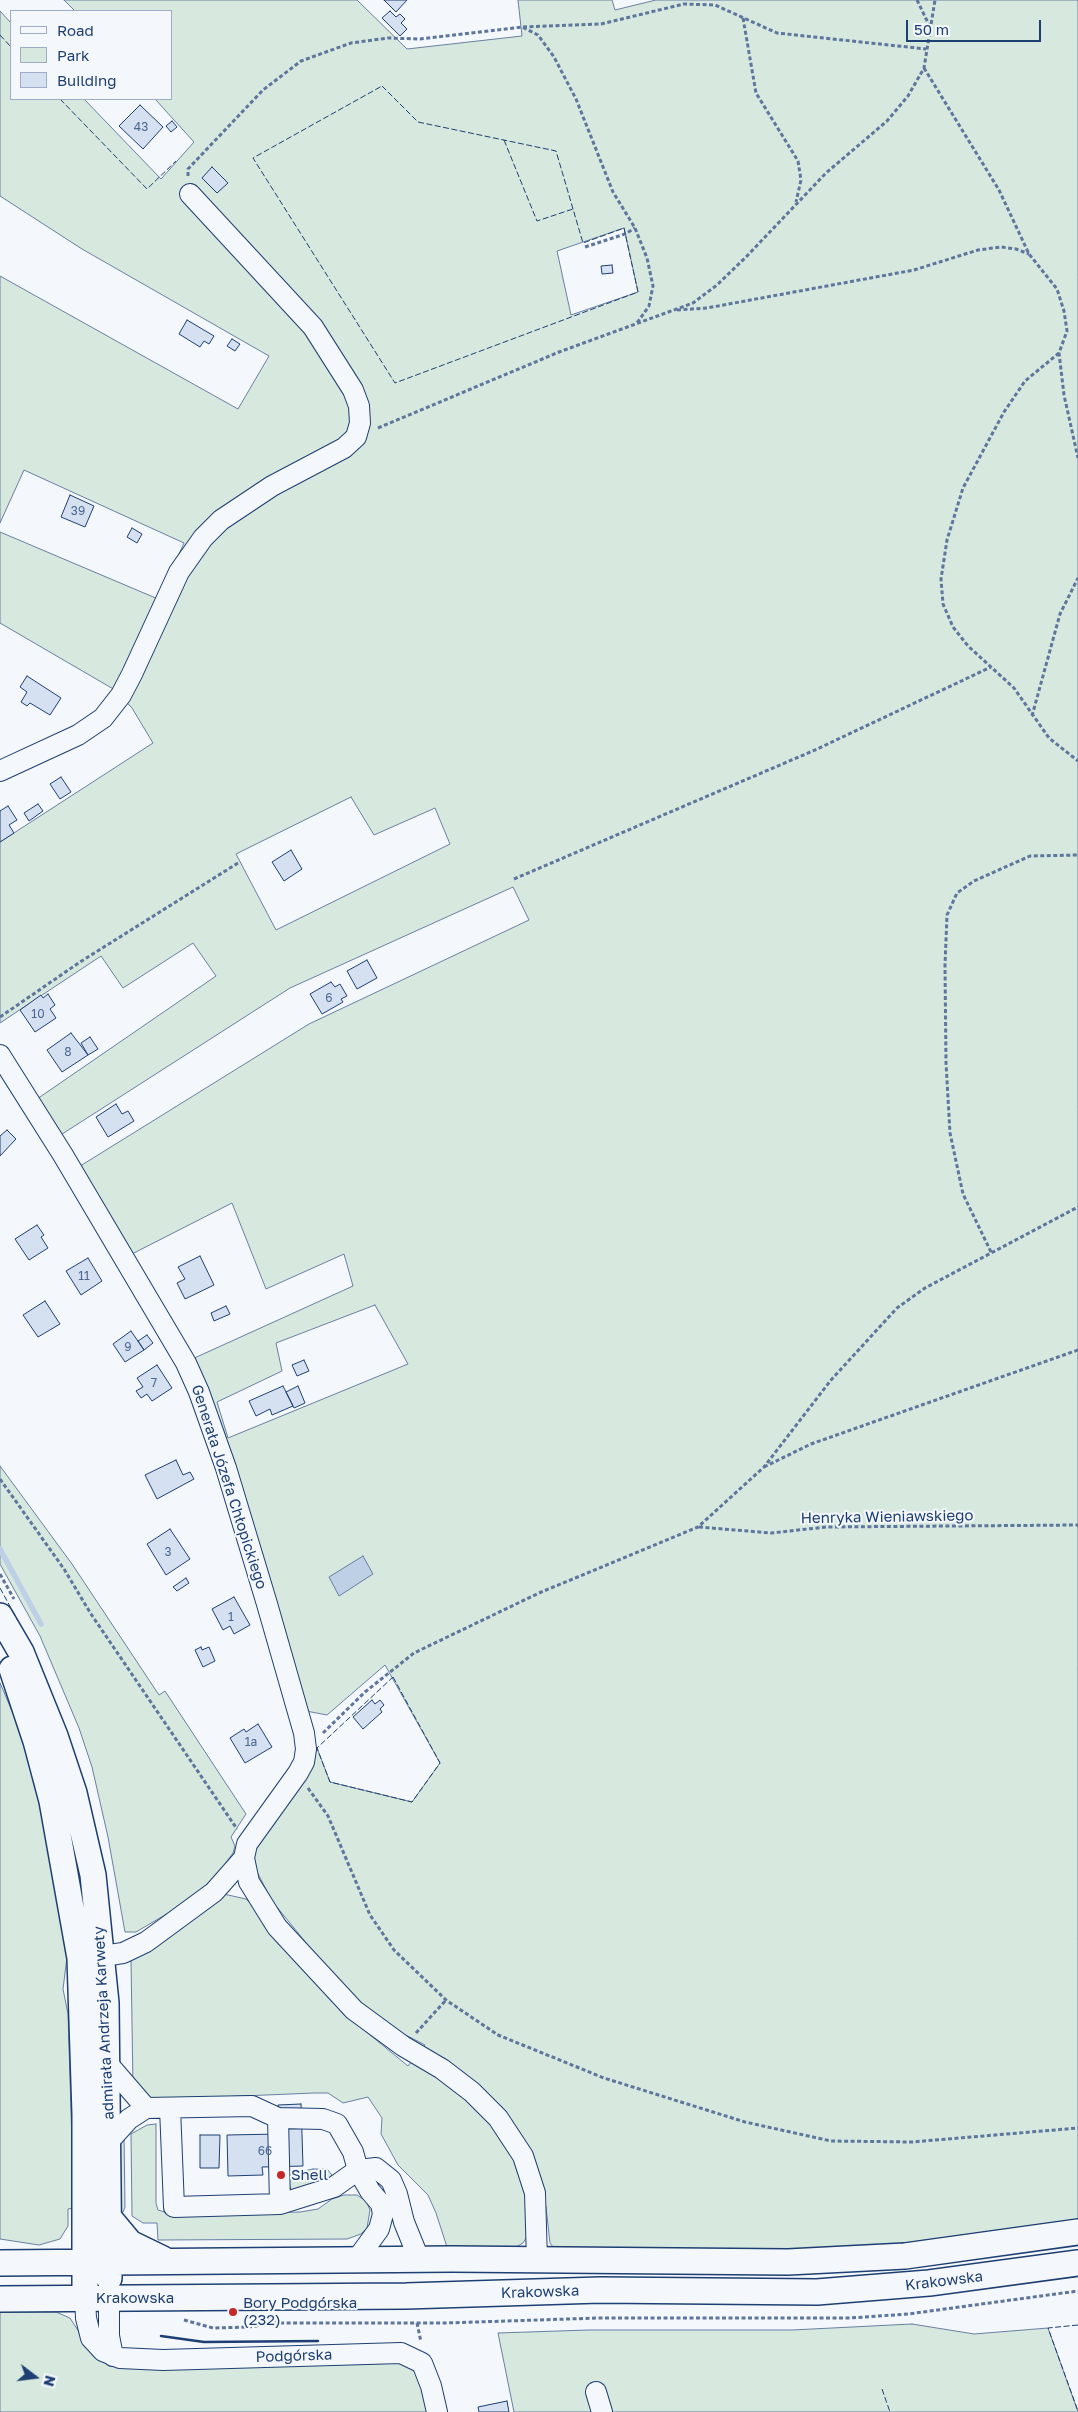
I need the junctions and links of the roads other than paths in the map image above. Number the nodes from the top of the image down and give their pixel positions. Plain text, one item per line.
1 (190, 194) road end
2 (0, 771) edge
3 (0, 1055) edge
4 (0, 1616) edge
5 (0, 1634) edge
6 (245, 1851) junction
7 (103, 1956) junction
8 (108, 2064) junction
9 (146, 2108) junction
10 (170, 2108) junction
11 (278, 2118) junction
12 (109, 2140) junction
13 (358, 2170) junction
14 (280, 2204) junction
15 (110, 2219) junction
16 (1078, 2232) edge
17 (357, 2259) junction
18 (419, 2259) junction
19 (538, 2260) junction
20 (166, 2261) junction
21 (98, 2262) junction
22 (0, 2263) edge
23 (1078, 2263) edge
24 (97, 2298) junction
25 (0, 2299) edge
26 (596, 2392) dead end
27 (437, 2412) edge
28 (602, 2412) edge

1 - 2 street
3 - 6 street, Generała Józefa Chłopickiego
4 - 7 main road, admirała Andrzeja Karwety
5 - 21 main road, admirała Andrzeja Karwety
6 - 7 street, Generała Józefa Chłopickiego
6 - 19 street
7 - 8 main road, admirała Andrzeja Karwety
8 - 9 street
8 - 12 main road, admirała Andrzeja Karwety
9 - 10 street
9 - 12 street
10 - 11 street
10 - 14 street
11 - 13 street
11 - 14 street
12 - 15 main road, admirała Andrzeja Karwety
13 - 14 street
13 - 17 street
13 - 18 street
15 - 20 main road
15 - 21 main road, admirała Andrzeja Karwety
16 - 19 main road, Krakowska
17 - 18 main road, Krakowska
17 - 20 main road, Krakowska
18 - 19 main road, Krakowska
20 - 21 main road, Krakowska
21 - 22 main road, Krakowska
21 - 24 main road, admirała Andrzeja Karwety
23 - 24 main road, Krakowska
24 - 25 main road, Krakowska
24 - 27 street, Podgórska
26 - 28 street

